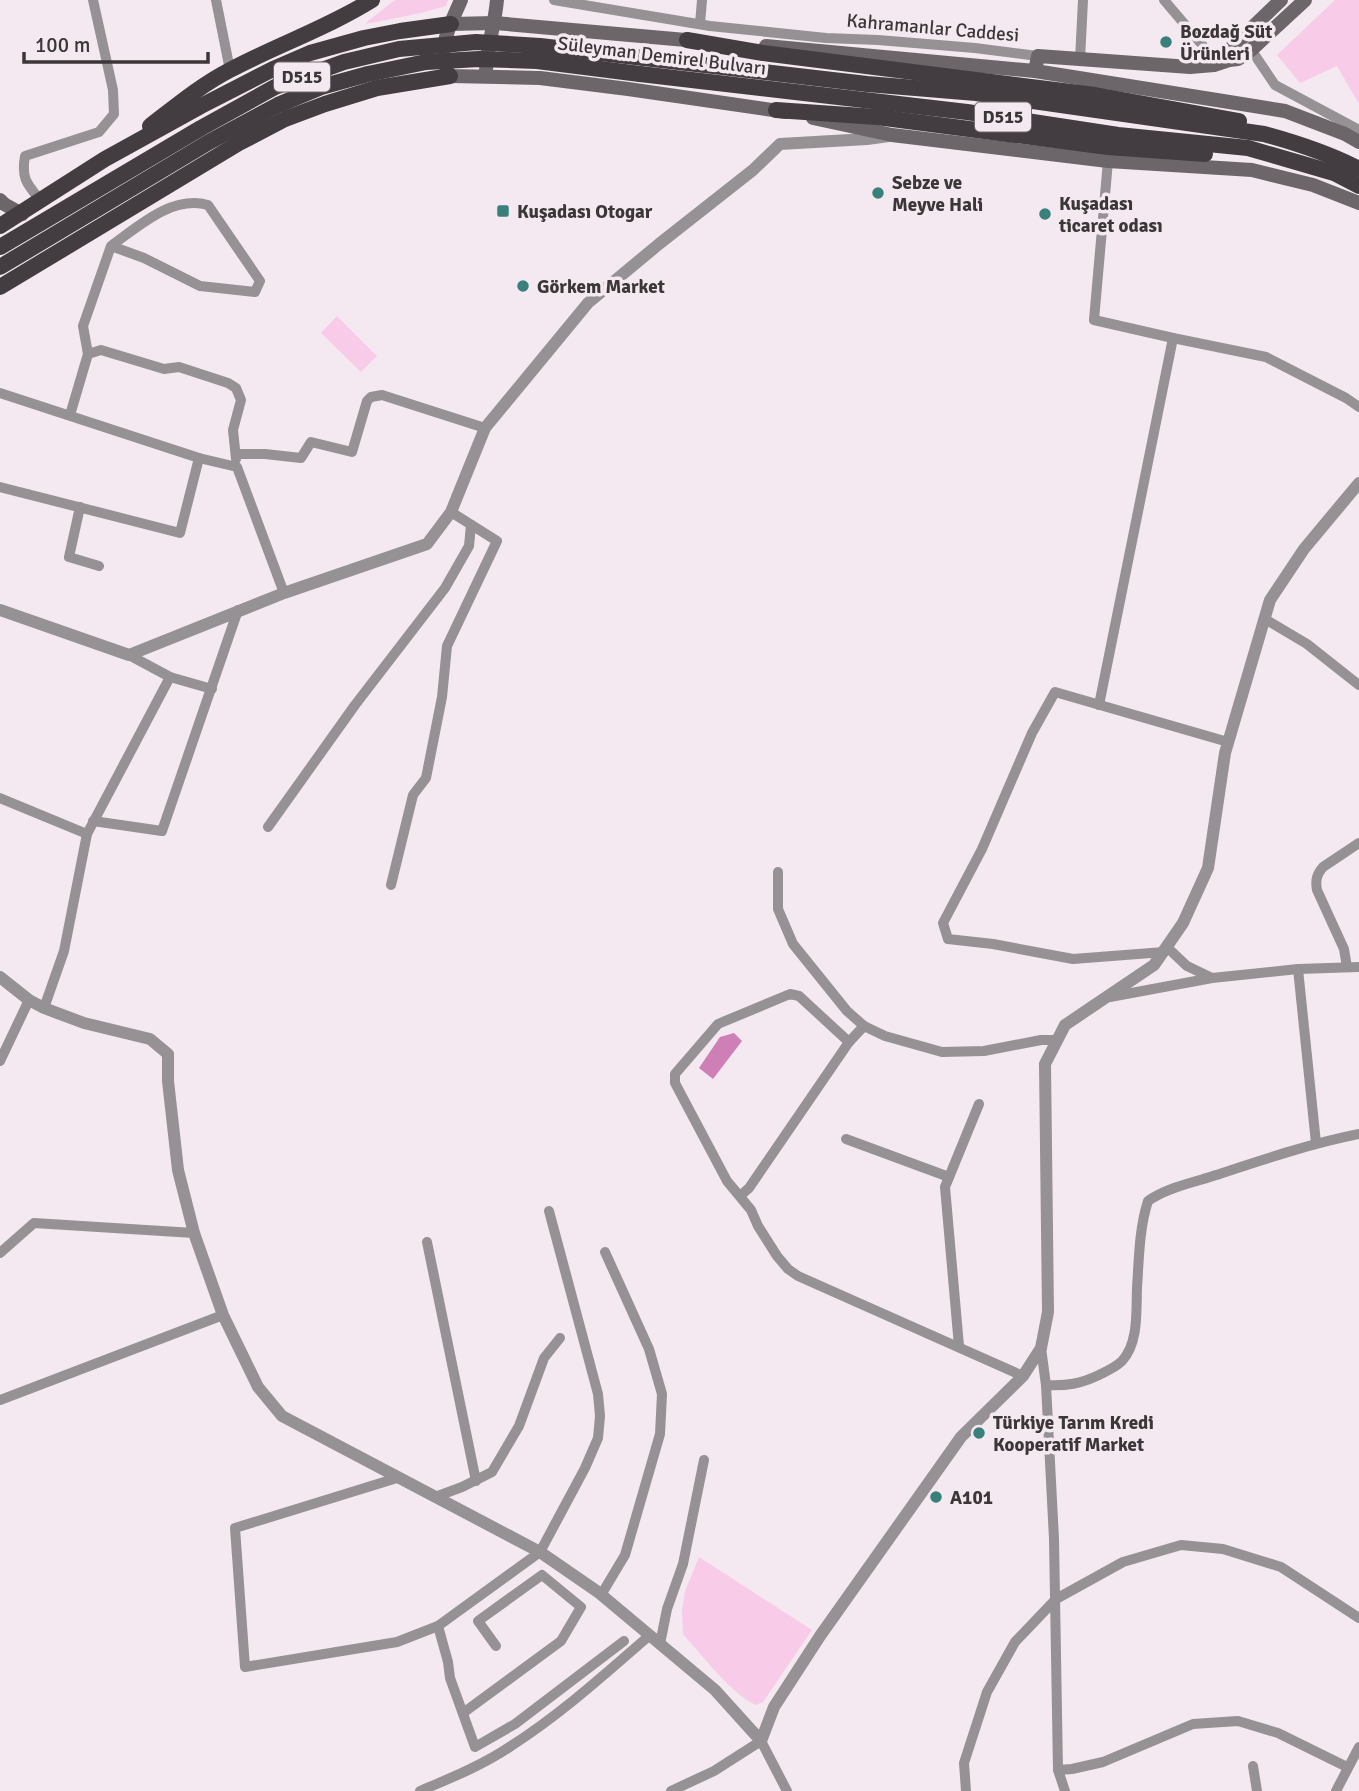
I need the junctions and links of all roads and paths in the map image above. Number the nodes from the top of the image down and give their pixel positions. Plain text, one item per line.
1 (93, 0) edge
2 (216, 0) edge
3 (372, 0) edge
4 (461, 0) edge
5 (497, 0) edge
6 (504, 0) edge
7 (554, 0) edge
8 (702, 0) edge
9 (1083, 0) edge
10 (1164, 0) edge
11 (1281, 0) edge
12 (1305, 0) edge
13 (495, 23) junction
14 (451, 24) junction
15 (700, 24) junction
16 (532, 26) junction
17 (1242, 36) junction
18 (364, 38) junction
19 (687, 40) junction
20 (1251, 50) junction
21 (1038, 56) junction
22 (1080, 60) junction
23 (1229, 60) junction
24 (1214, 65) junction
25 (642, 66) junction
26 (230, 70) junction
27 (1035, 71) junction
28 (450, 76) junction
29 (485, 77) junction
30 (377, 88) junction
31 (776, 110) junction
32 (1359, 130) edge
33 (892, 135) junction
34 (1359, 142) edge
35 (105, 159) junction
36 (1108, 161) junction
37 (1359, 166) edge
38 (1334, 173) junction
39 (1359, 186) edge
40 (0, 200) edge
41 (41, 201) junction
42 (1359, 202) edge
43 (22, 214) junction
44 (0, 226) edge
45 (111, 246) junction
46 (0, 247) edge
47 (0, 267) edge
48 (0, 287) edge
49 (1173, 338) junction
50 (88, 355) junction
51 (0, 393) edge
52 (1359, 407) edge
53 (70, 415) junction
54 (485, 428) junction
55 (236, 454) junction
56 (199, 458) junction
57 (237, 467) junction
58 (1359, 483) edge
59 (0, 487) edge
60 (79, 507) junction
61 (451, 512) junction
62 (471, 525) junction
63 (99, 566) dead end
64 (284, 593) junction
65 (0, 610) edge
66 (238, 610) junction
67 (1265, 619) junction
68 (128, 655) junction
69 (170, 677) junction
70 (1359, 685) edge
71 (212, 689) junction
72 (1099, 705) junction
73 (1228, 742) junction
74 (0, 798) edge
75 (93, 821) junction
76 (268, 827) dead end
77 (87, 834) junction
78 (1359, 843) edge
79 (778, 872) dead end
80 (391, 885) dead end
81 (1165, 950) junction
82 (1347, 967) junction
83 (1359, 967) edge
84 (1298, 969) junction
85 (0, 977) edge
86 (1212, 978) junction
87 (1106, 998) junction
88 (29, 1000) junction
89 (44, 1008) junction
90 (864, 1026) junction
91 (1058, 1040) junction
92 (849, 1042) junction
93 (0, 1061) edge
94 (979, 1104) dead end
95 (1359, 1134) edge
96 (846, 1139) dead end
97 (1316, 1143) junction
98 (949, 1177) junction
99 (740, 1196) junction
100 (549, 1211) dead end
101 (194, 1233) junction
102 (427, 1242) dead end
103 (605, 1252) dead end
104 (0, 1253) edge
105 (223, 1315) junction
106 (560, 1338) dead end
107 (959, 1346) junction
108 (1041, 1348) junction
109 (1023, 1376) junction
110 (1046, 1385) junction
111 (0, 1400) edge
112 (704, 1460) dead end
113 (397, 1478) junction
114 (475, 1480) junction
115 (435, 1497) junction
116 (540, 1552) junction
117 (601, 1595) junction
118 (1056, 1599) junction
119 (1359, 1618) edge
120 (438, 1626) junction
121 (650, 1635) junction
122 (624, 1641) dead end
123 (660, 1644) junction
124 (496, 1646) dead end
125 (463, 1713) junction
126 (761, 1741) junction
127 (1359, 1747) edge
128 (1253, 1766) dead end
129 (1347, 1767) junction
130 (1058, 1770) junction
131 (420, 1791) edge
132 (671, 1791) edge
133 (787, 1791) edge
134 (966, 1791) edge
135 (1065, 1791) edge
136 (1257, 1791) edge
137 (1336, 1791) edge

1 - 41 street
2 - 26 street
3 - 26 highway
4 - 14 main road
5 - 13 main road
6 - 16 main road
7 - 15 street, Kahramanlar Caddesi
8 - 15 street
9 - 22 street
10 - 24 street
11 - 17 main road
12 - 20 main road
13 - 14 main road
13 - 16 main road
13 - 29 main road
14 - 18 highway
14 - 28 main road
15 - 21 street, Kahramanlar Caddesi
16 - 19 main road
17 - 20 street
17 - 23 main road
18 - 30 highway
18 - 35 highway
19 - 27 main road
19 - 37 highway
20 - 23 main road, Kahramanlar Caddesi
20 - 32 street
21 - 22 main road, Kahramanlar Caddesi
21 - 27 main road
22 - 24 main road, Kahramanlar Caddesi
23 - 24 main road, Kahramanlar Caddesi
25 - 37 highway, Süleyman Demirel Bulvarı / D515
25 - 38 highway, Süleyman Demirel Bulvarı / D515
25 - 46 highway, Süleyman Demirel Bulvarı / D515, bridge
25 - 47 highway, Süleyman Demirel Bulvarı / D515, bridge
26 - 35 highway
27 - 34 main road
28 - 29 main road
28 - 30 highway
29 - 31 main road
30 - 48 highway
31 - 33 main road
31 - 38 highway
33 - 36 main road
33 - 54 street
35 - 41 highway
36 - 42 main road
36 - 49 street
38 - 39 highway, Süleyman Demirel Bulvarı / D515
40 - 43 main road
41 - 43 highway
43 - 44 highway
45 - 45 street
45 - 50 street
49 - 52 street
49 - 72 street
50 - 53 street
50 - 55 street
51 - 53 street
53 - 56 street
54 - 55 street
54 - 61 street
55 - 57 street
56 - 57 street
56 - 60 street
57 - 64 street
58 - 67 street
59 - 60 street
60 - 63 street
61 - 62 street
61 - 64 street
62 - 76 street
62 - 80 street
64 - 66 street
65 - 68 street
66 - 68 street
66 - 71 street
67 - 70 street
67 - 73 street
68 - 69 street
69 - 71 street
69 - 75 street
71 - 75 street
72 - 73 street
72 - 81 street
73 - 81 street
74 - 77 street
75 - 77 street
77 - 89 street
78 - 82 street
79 - 90 street
81 - 86 street
81 - 87 street
82 - 83 street
82 - 84 street
84 - 86 street
84 - 97 street
85 - 88 street
86 - 87 street
87 - 91 street
88 - 89 street
88 - 93 street
89 - 101 street
90 - 91 street
90 - 92 street
91 - 108 street
92 - 99 street
92 - 99 street
94 - 98 street
95 - 97 street
96 - 98 street
97 - 110 street
98 - 107 street
99 - 107 street
100 - 116 street
101 - 104 street
101 - 105 street
102 - 114 street
103 - 117 street
105 - 111 street
105 - 113 street
106 - 114 street
107 - 109 street
108 - 109 street
108 - 110 street
109 - 126 street
110 - 118 street
112 - 123 street
113 - 115 street
113 - 120 street
114 - 115 street
115 - 116 street
116 - 117 street
116 - 120 street
117 - 121 street
118 - 119 street
118 - 130 street
118 - 134 street
120 - 125 street
121 - 123 street
121 - 131 street
122 - 125 street
123 - 126 street
124 - 125 street
126 - 132 street
126 - 133 street
127 - 129 street
128 - 136 street
129 - 130 street
129 - 137 street
130 - 135 street

